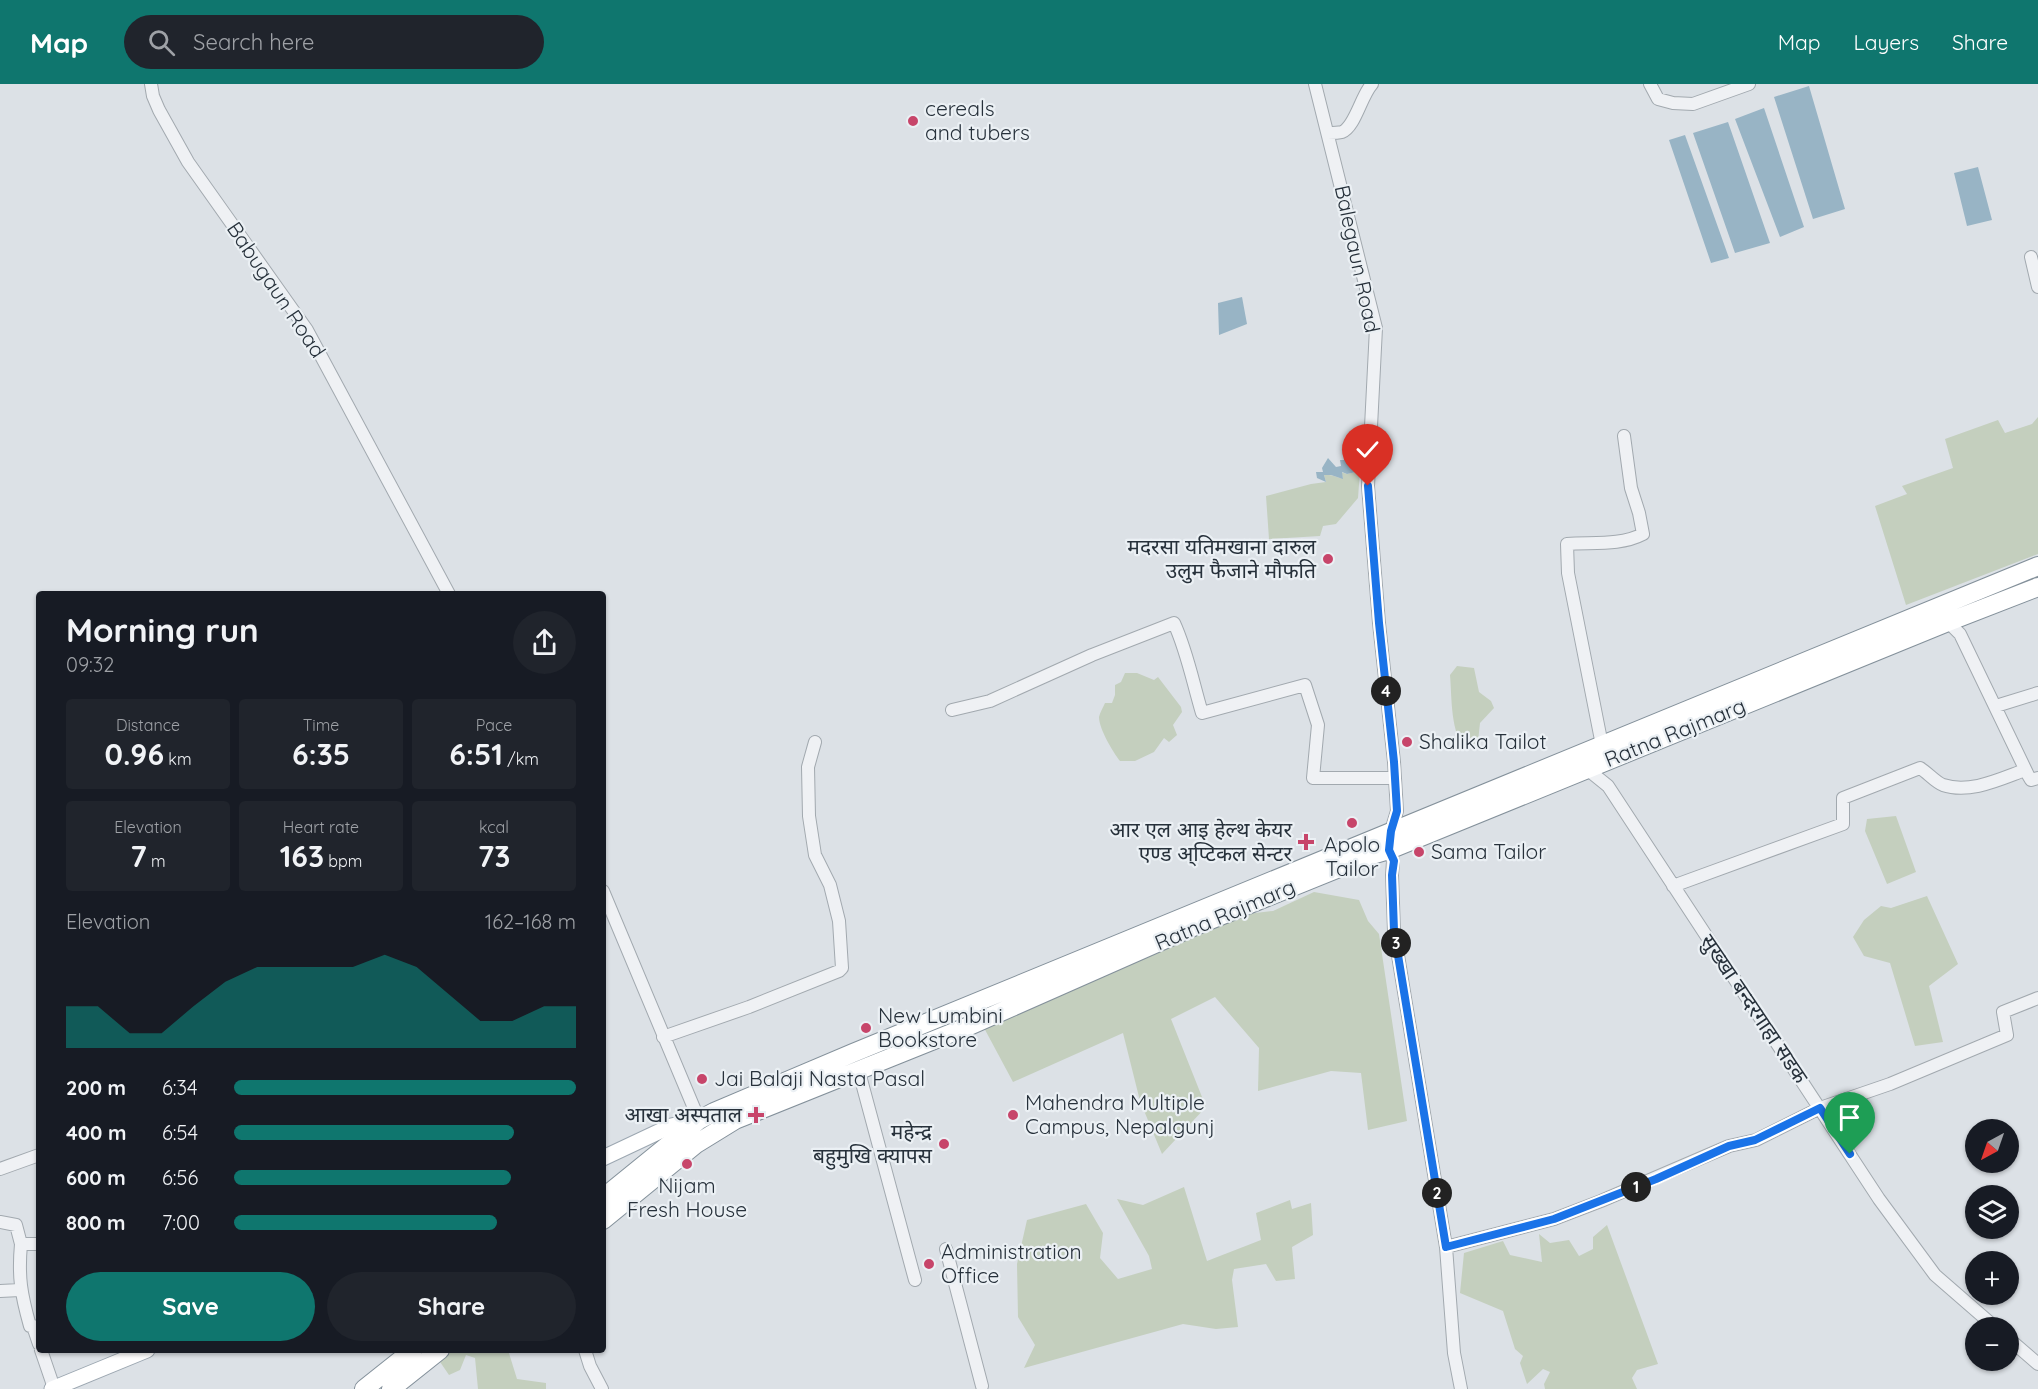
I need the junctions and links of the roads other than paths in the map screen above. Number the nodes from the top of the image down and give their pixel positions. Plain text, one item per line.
1 (151, 84) edge
2 (1315, 84) edge
3 (1372, 84) edge
4 (1650, 84) edge
5 (1749, 84) edge
6 (1328, 133) junction
7 (2031, 257) dead end
8 (2038, 287) edge
9 (1624, 436) dead end
10 (2038, 566) edge
11 (2038, 587) edge
12 (447, 591) edge
13 (1948, 622) junction
14 (2038, 693) edge
15 (1996, 706) junction
16 (952, 710) dead end
17 (815, 742) dead end
18 (1602, 745) junction
19 (1587, 769) junction
20 (2025, 770) junction
21 (1395, 778) junction
22 (2038, 778) edge
23 (1390, 840) junction
24 (1673, 886) junction
25 (606, 898) edge
26 (2038, 998) edge
27 (663, 1037) junction
28 (852, 1074) junction
29 (1820, 1108) junction
30 (699, 1120) junction
31 (36, 1156) edge
32 (606, 1157) edge
33 (0, 1169) edge
34 (606, 1196) edge
35 (606, 1218) edge
36 (0, 1222) edge
37 (21, 1244) junction
38 (36, 1244) edge
39 (1446, 1247) junction
40 (946, 1249) dead end
41 (915, 1280) dead end
42 (20, 1290) junction
43 (0, 1291) edge
44 (1983, 1317) edge
45 (36, 1335) edge
46 (2019, 1348) edge
47 (42, 1353) edge
48 (140, 1353) edge
49 (409, 1353) edge
50 (436, 1353) edge
51 (586, 1353) edge
52 (2038, 1364) edge
53 (982, 1386) dead end
54 (53, 1389) edge
55 (364, 1389) edge
56 (391, 1389) edge
57 (602, 1389) edge
58 (1461, 1389) edge

1 - 12 street, Babugaun Road
2 - 6 street, Balegaun Road
3 - 6 street
4 - 5 street
6 - 21 street, Balegaun Road
7 - 8 street
9 - 18 street
10 - 18 highway, Ratna Rajmarg
11 - 13 highway, Ratna Rajmarg
13 - 15 street
13 - 19 highway, Ratna Rajmarg
14 - 15 street
15 - 20 street
16 - 21 street
17 - 27 street
18 - 23 highway, Ratna Rajmarg
19 - 23 highway, Ratna Rajmarg
19 - 24 street, सुख्खा बन्दरगाहा सडक
20 - 22 street
20 - 24 street
21 - 23 street, Balegaun Road
23 - 28 highway, Ratna Rajmarg
23 - 30 highway, Ratna Rajmarg
23 - 39 street, Balegaun Road
24 - 29 street, सुख्खा बन्दरगाहा सडक
25 - 27 street
26 - 29 street
27 - 30 street
28 - 35 highway, Ratna Rajmarg
28 - 41 street
29 - 39 street
29 - 44 street, सुख्खा बन्दरगाहा सडक
30 - 32 main road
30 - 34 highway, Ratna Rajmarg
31 - 33 street
36 - 37 street
37 - 38 street
37 - 42 street
39 - 58 street, Balegaun Road
40 - 53 street
42 - 43 street
42 - 45 street
46 - 52 street
47 - 54 street
48 - 54 main road
49 - 55 highway
50 - 56 highway
51 - 57 street

